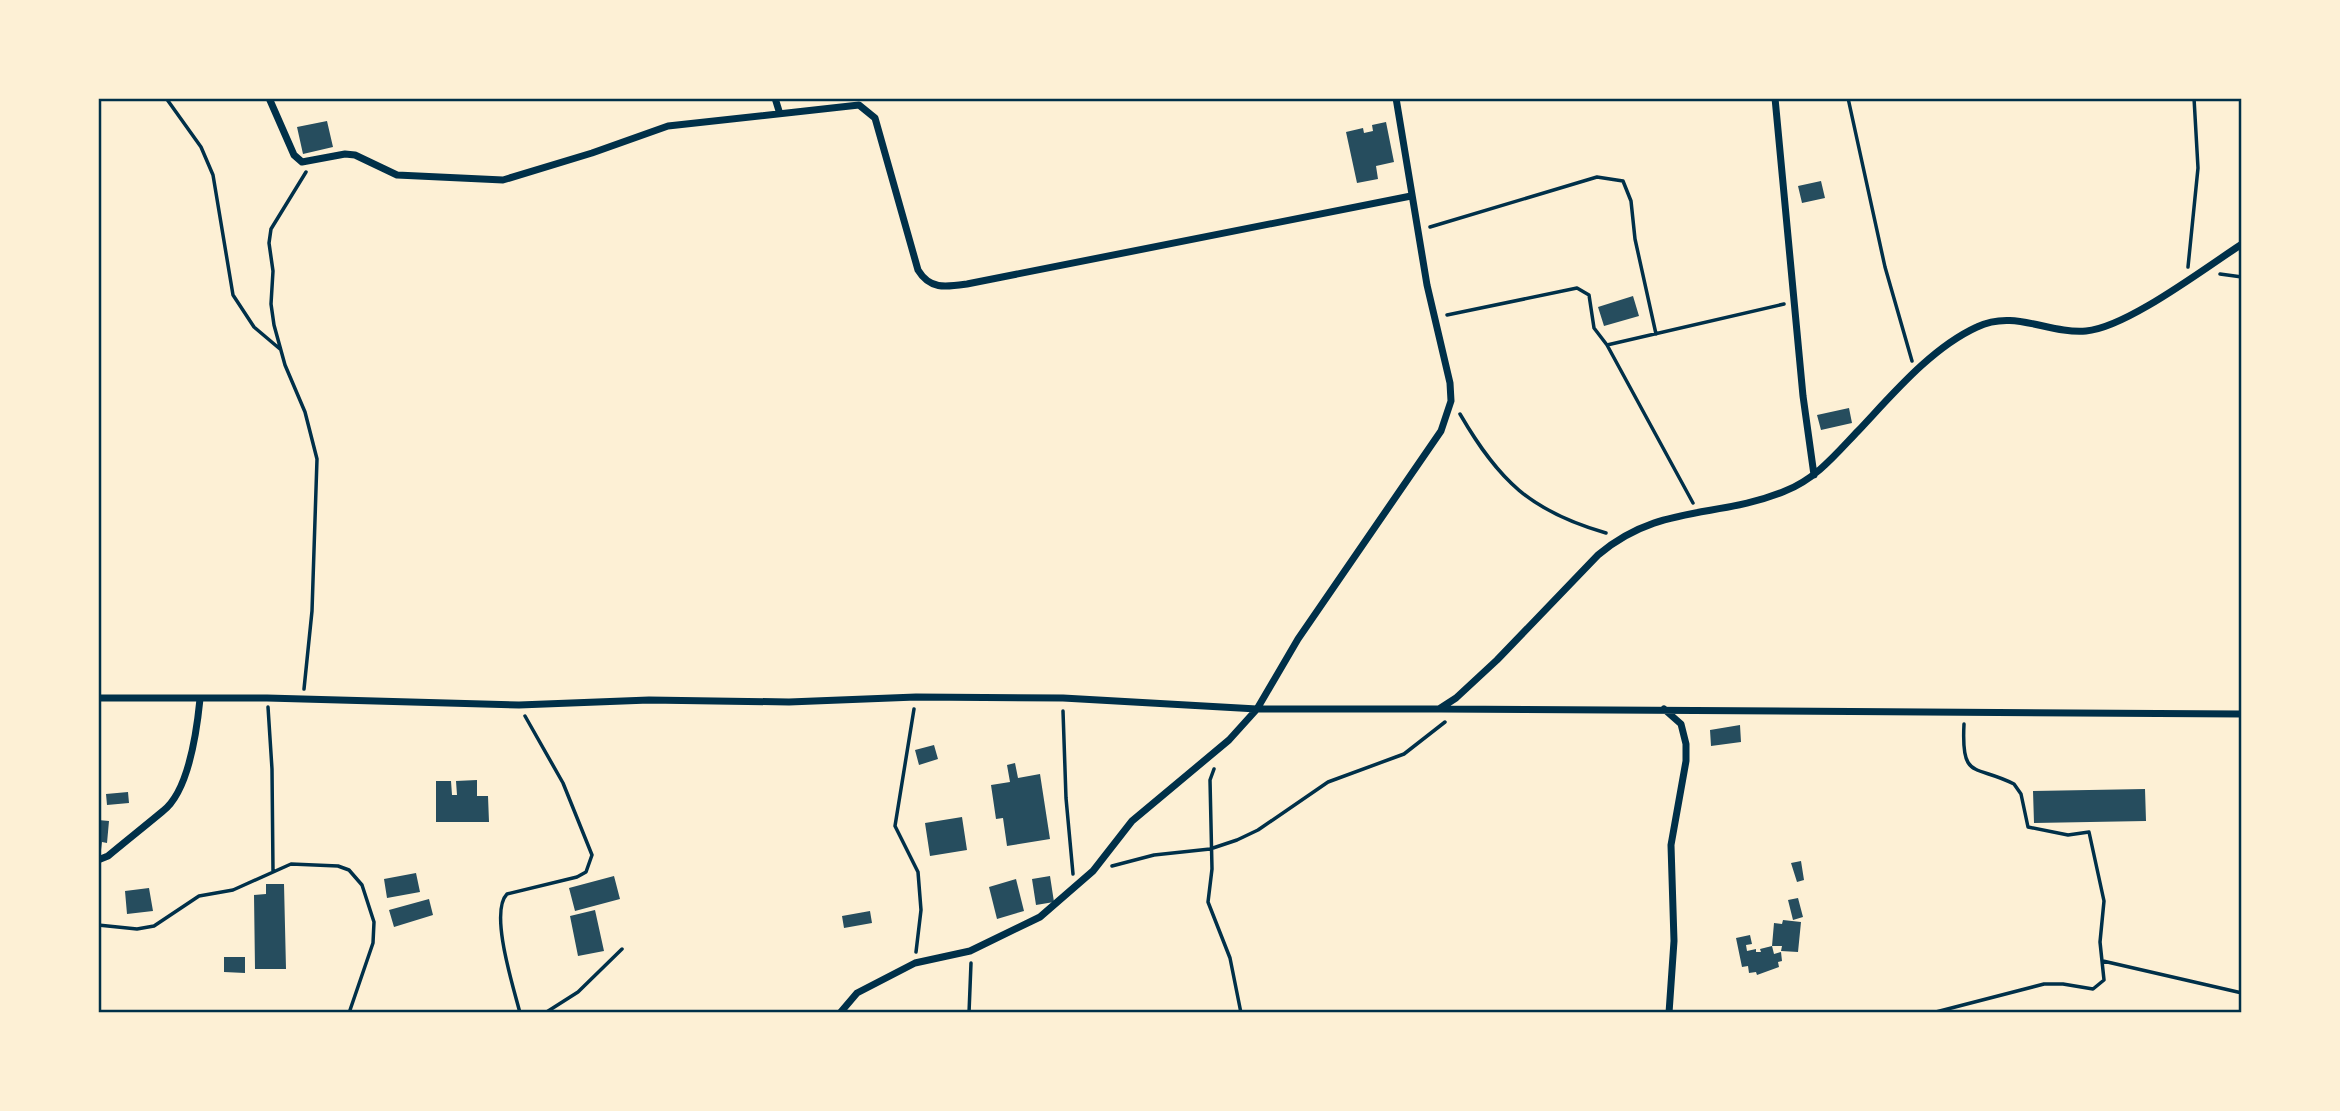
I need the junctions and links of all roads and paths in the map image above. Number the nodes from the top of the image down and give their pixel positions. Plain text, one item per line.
1 (166, 98) edge
2 (269, 98) edge
3 (775, 98) edge
4 (1396, 98) edge
5 (1774, 98) edge
6 (1848, 98) edge
7 (2194, 98) edge
8 (779, 111) junction
9 (313, 162) junction
10 (1412, 196) junction
11 (1418, 231) junction
12 (2242, 244) edge
13 (2187, 279) junction
14 (1793, 302) junction
15 (1435, 318) junction
16 (1656, 334) junction
17 (1607, 345) junction
18 (281, 349) junction
19 (1915, 373) junction
20 (1451, 401) junction
21 (1814, 475) junction
22 (1697, 511) junction
23 (1619, 537) junction
24 (916, 697) junction
25 (98, 698) edge
26 (267, 698) junction
27 (1063, 698) junction
28 (200, 699) junction
29 (303, 701) junction
30 (519, 705) junction
31 (1257, 709) junction
32 (1439, 709) junction
33 (1461, 709) junction
34 (1664, 709) junction
35 (1964, 711) junction
36 (2242, 714) edge
37 (1216, 764) dead end
38 (1210, 849) junction
39 (98, 860) edge
40 (1093, 871) junction
41 (273, 872) junction
42 (1075, 889) junction
43 (98, 925) edge
44 (622, 949) dead end
45 (970, 951) junction
46 (2103, 961) junction
47 (915, 963) junction
48 (2242, 993) edge
49 (349, 1013) edge
50 (520, 1013) edge
51 (545, 1013) edge
52 (839, 1013) edge
53 (969, 1013) edge
54 (1241, 1013) edge
55 (1669, 1013) edge
56 (1932, 1013) edge

1 - 18 path
2 - 9 street
3 - 8 street
4 - 10 street
5 - 14 street
6 - 19 path
7 - 13 path
8 - 9 street
8 - 10 street
9 - 18 path
10 - 11 street
11 - 15 street
11 - 16 path
12 - 13 street
13 - 19 street
14 - 16 path
14 - 21 street
15 - 17 path
15 - 20 street
16 - 17 path
17 - 22 path
18 - 29 path
19 - 21 street
20 - 23 path
20 - 31 street
21 - 22 street
22 - 23 street
23 - 32 street
24 - 27 street
24 - 30 street
24 - 47 path
25 - 28 street
26 - 28 street
26 - 29 street
26 - 41 path
27 - 31 street
27 - 42 path
28 - 39 street
29 - 30 street
30 - 50 path
31 - 32 street
31 - 40 street
32 - 33 street
33 - 34 street
33 - 38 path
34 - 35 street
34 - 55 street
35 - 36 street
35 - 46 path
37 - 38 path
38 - 40 path
38 - 54 path
40 - 42 street
41 - 43 path
41 - 49 path
42 - 45 street
44 - 51 path
45 - 47 street
45 - 53 path
46 - 48 path
46 - 56 path
47 - 52 street

